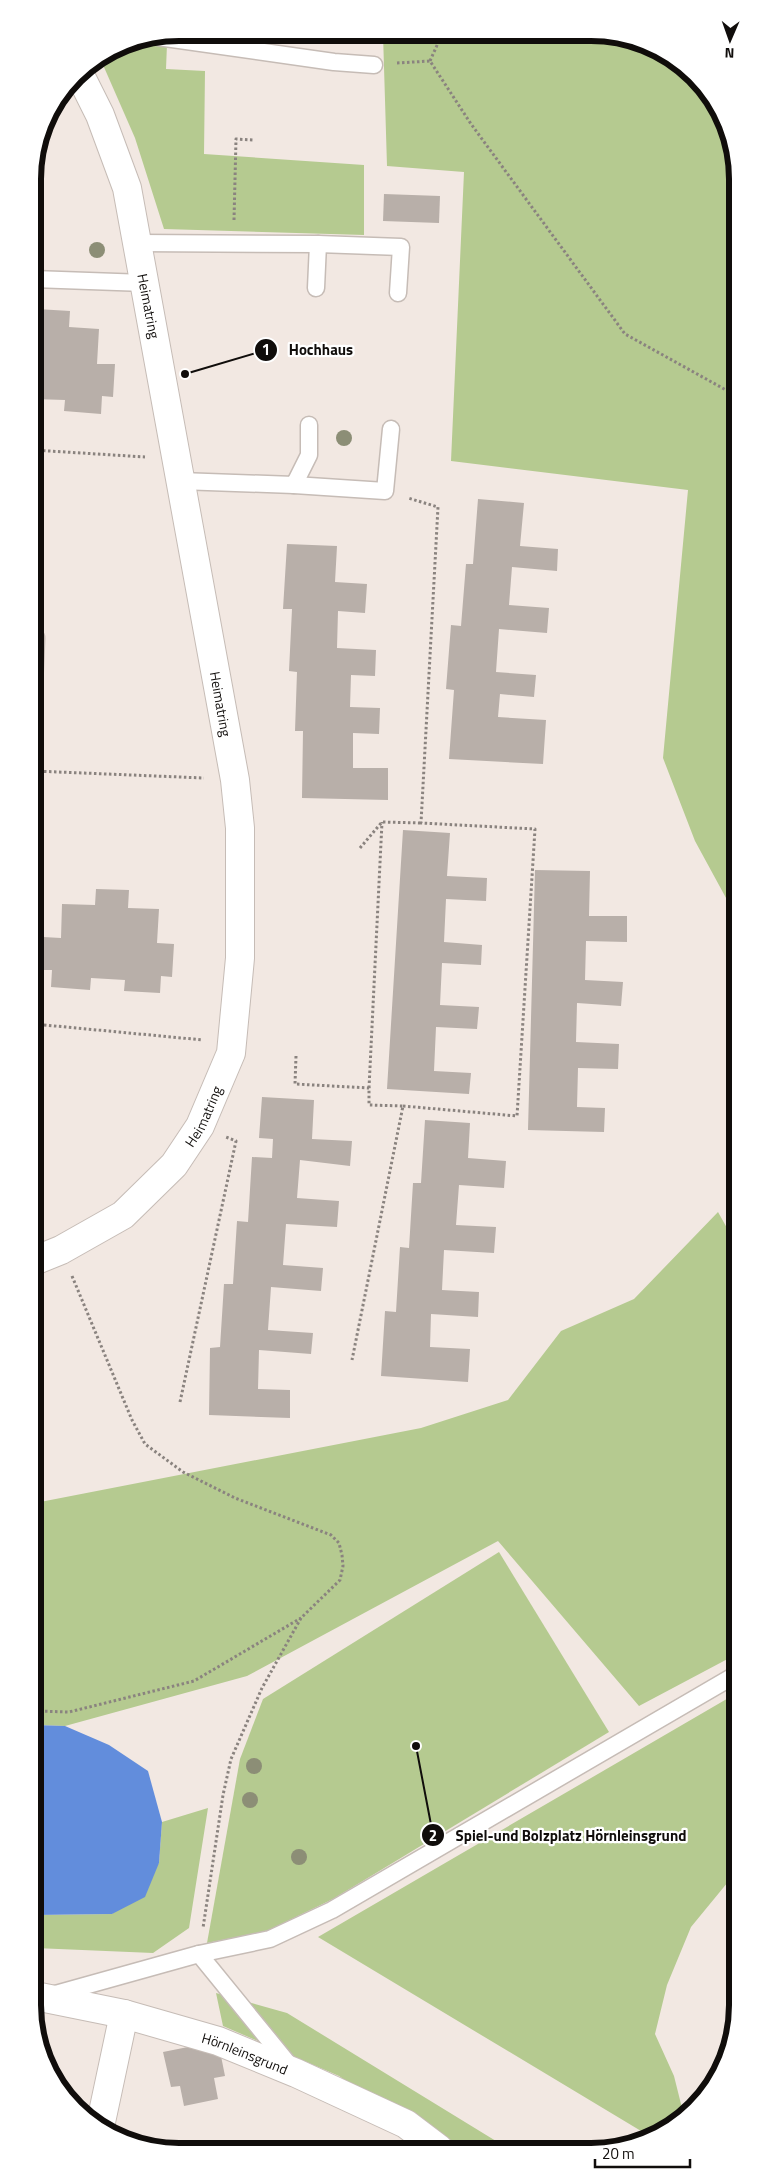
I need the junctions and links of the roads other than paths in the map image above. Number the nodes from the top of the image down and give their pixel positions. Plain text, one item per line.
1 (186, 41) edge
2 (374, 65) road end
3 (83, 80) edge
4 (137, 243) junction
5 (318, 244) junction
6 (42, 279) edge
7 (145, 283) junction
8 (316, 288) dead end
9 (398, 293) dead end
10 (310, 425) dead end
11 (391, 429) dead end
12 (179, 470) junction
13 (294, 485) junction
14 (41, 1259) edge
15 (728, 1679) edge
16 (199, 1954) junction
17 (41, 1996) edge
18 (124, 2014) junction
19 (296, 2073) junction
20 (102, 2118) edge
21 (431, 2143) edge

1 - 2 lane
3 - 4 street, Heimatring
4 - 5 lane
4 - 7 street, Heimatring
5 - 8 lane
5 - 9 lane
6 - 7 lane
7 - 12 street, Heimatring
10 - 13 lane
11 - 13 lane
12 - 13 lane
12 - 14 street, Heimatring
15 - 16 lane
16 - 17 lane
16 - 19 lane
17 - 18 street, Hörnleinsgrund
18 - 19 street, Hörnleinsgrund
18 - 20 street
19 - 21 street, Hörnleinsgrund

